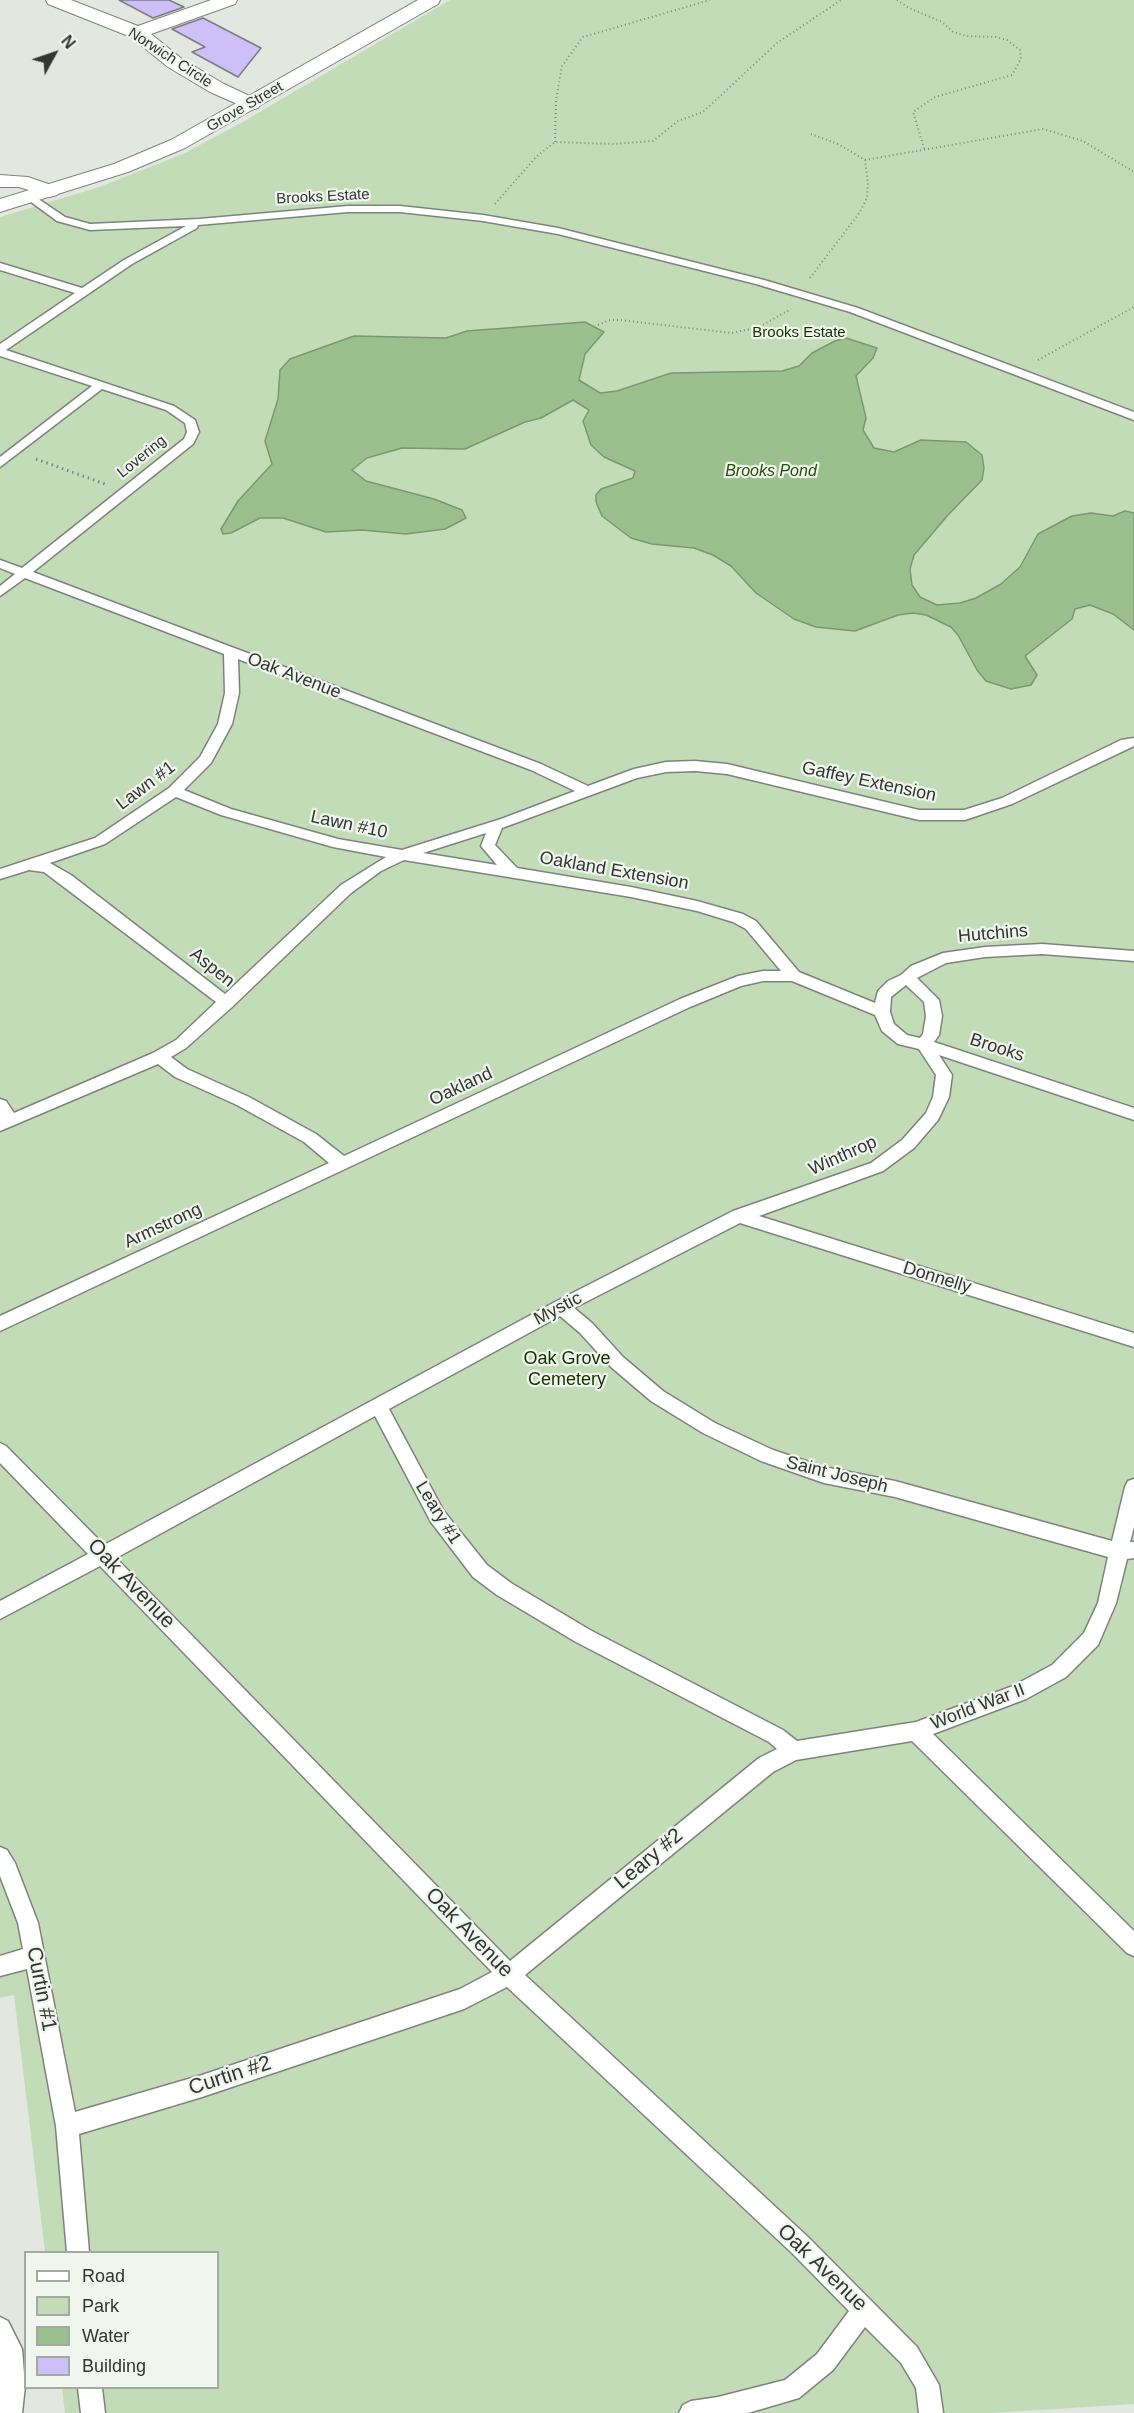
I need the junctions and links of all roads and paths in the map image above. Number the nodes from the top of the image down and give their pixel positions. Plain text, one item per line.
1 (55, 0) edge
2 (228, 0) edge
3 (431, 0) edge
4 (710, 0) edge
5 (841, 0) edge
6 (897, 0) edge
7 (138, 33) junction
8 (251, 104) junction
9 (811, 134) dead end
10 (555, 142) junction
11 (925, 151) junction
12 (865, 160) junction
13 (1134, 172) edge
14 (0, 181) edge
15 (40, 194) junction
16 (0, 206) edge
17 (483, 218) junction
18 (200, 222) junction
19 (0, 266) edge
20 (82, 292) junction
21 (798, 293) junction
22 (829, 303) junction
23 (1134, 307) edge
24 (598, 325) dead end
25 (0, 351) edge
26 (1014, 372) junction
27 (100, 385) junction
28 (1134, 416) edge
29 (14, 452) junction
30 (0, 463) edge
31 (125, 492) junction
32 (0, 564) edge
33 (24, 573) junction
34 (0, 592) edge
35 (231, 653) junction
36 (1134, 742) edge
37 (174, 791) junction
38 (586, 791) junction
39 (497, 824) junction
40 (401, 855) junction
41 (30, 865) junction
42 (512, 872) junction
43 (0, 874) edge
44 (1134, 956) edge
45 (795, 976) junction
46 (906, 979) junction
47 (227, 1003) junction
48 (882, 1012) junction
49 (924, 1044) junction
50 (159, 1058) junction
51 (0, 1105) edge
52 (1134, 1113) edge
53 (5, 1123) edge
54 (342, 1164) junction
55 (739, 1216) junction
56 (561, 1307) junction
57 (0, 1324) edge
58 (1134, 1340) edge
59 (379, 1407) junction
60 (0, 1451) edge
61 (1134, 1487) edge
62 (1127, 1551) edge
63 (102, 1554) junction
64 (0, 1611) edge
65 (916, 1731) junction
66 (794, 1751) junction
67 (0, 1857) edge
68 (1134, 1946) edge
69 (34, 1956) junction
70 (0, 1966) edge
71 (509, 1975) junction
72 (67, 2126) junction
73 (78, 2251) edge
74 (864, 2309) junction
75 (0, 2329) edge
76 (90, 2389) edge
77 (10, 2413) edge
78 (93, 2413) edge
79 (691, 2413) edge
80 (931, 2413) edge

1 - 7 street, Norwich Circle
2 - 7 street
3 - 8 street, Grove Street
4 - 10 path
5 - 10 path
6 - 11 path
7 - 8 street, Norwich Circle
8 - 15 street, Grove Street
9 - 12 path
10 - 17 path
11 - 12 path
11 - 13 path
12 - 21 path
14 - 15 street
15 - 16 street, Grove Street
15 - 18 lane, Brooks Estate
17 - 18 lane, Brooks Estate
17 - 21 lane, Brooks Estate
18 - 20 lane
19 - 20 lane
20 - 25 lane
21 - 22 lane, Brooks Estate
22 - 24 path
22 - 26 lane, Brooks Estate
23 - 26 path
25 - 27 lane
26 - 28 lane, Brooks Estate
27 - 29 lane
27 - 31 lane, Lovering
29 - 30 lane
29 - 31 path
31 - 33 lane, Lovering
32 - 33 lane, Oak Avenue
33 - 34 lane, Lovering
33 - 35 lane, Oak Avenue
35 - 37 lane, Lawn #1
35 - 38 lane, Oak Avenue
36 - 38 lane, Gaffey Extension
37 - 40 lane, Lawn #10
37 - 41 lane, Lawn #1
38 - 39 lane, Gaffey Extension
39 - 40 lane, Gaffey Extension
39 - 42 lane
40 - 42 lane, Oakland Extension
40 - 47 lane, Lawn #10
41 - 43 lane, Lawn #1
41 - 47 lane, Aspen
42 - 45 lane, Oakland Extension
44 - 46 lane, Hutchins
45 - 48 lane
45 - 54 lane, Oakland
46 - 48 lane, Hutchins
46 - 49 lane
47 - 50 lane, Aspen
48 - 49 lane
49 - 52 lane, Brooks
49 - 55 lane, Winthrop
50 - 53 lane, Aspen
50 - 54 lane
51 - 53 lane
54 - 57 lane, Armstrong
55 - 56 lane, Mystic
55 - 58 lane, Donnelly
56 - 59 lane, Mystic
56 - 62 lane, Saint Joseph
59 - 63 lane
59 - 66 lane, Leary #1
60 - 63 lane, Oak Avenue
61 - 62 lane
62 - 65 lane, World War II
63 - 64 lane
63 - 71 lane, Oak Avenue
65 - 66 lane, World War II
65 - 68 lane
66 - 71 lane, Leary #2
67 - 69 lane, Curtin #1
69 - 70 lane
69 - 72 lane, Curtin #1
71 - 72 lane, Curtin #2
71 - 74 lane, Oak Avenue
72 - 73 lane
74 - 79 lane
74 - 80 lane, Oak Avenue
75 - 77 lane
76 - 78 lane

